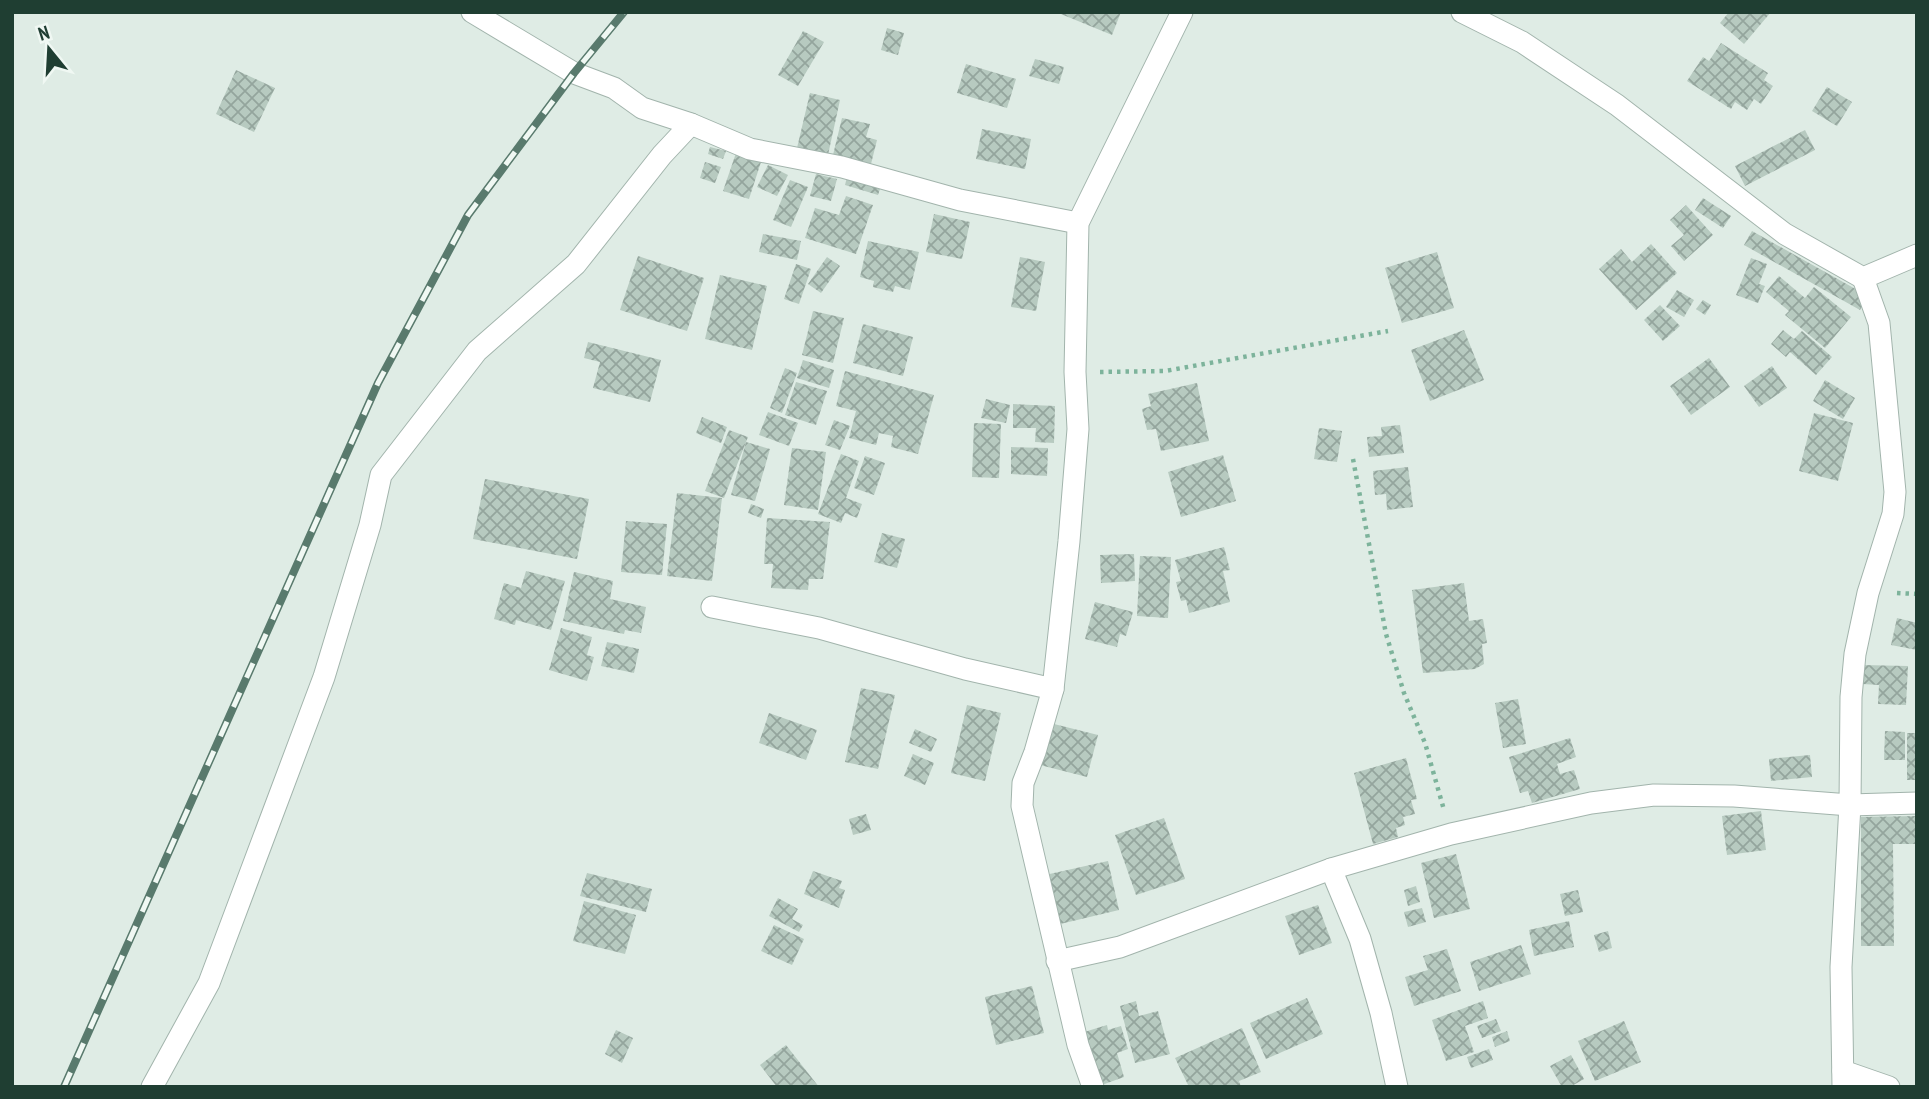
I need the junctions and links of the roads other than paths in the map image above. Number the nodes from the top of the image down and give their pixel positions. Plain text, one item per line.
1 (472, 12) edge
2 (1182, 12) edge
3 (1462, 12) edge
4 (691, 124) junction
5 (1078, 223) junction
6 (1917, 255) edge
7 (1863, 278) junction
8 (712, 607) dead end
9 (1053, 689) junction
10 (1917, 803) edge
11 (1850, 805) junction
12 (1331, 869) junction
13 (1058, 961) junction
14 (1843, 1079) edge
15 (152, 1087) edge
16 (1093, 1087) edge
17 (1397, 1087) edge
18 (1889, 1087) edge

1 - 4 street
2 - 5 street
3 - 7 street
4 - 5 street
4 - 15 street
5 - 9 street
6 - 7 street
7 - 11 street
8 - 9 street
9 - 13 street
10 - 11 street
11 - 12 street
11 - 14 street
12 - 13 street
12 - 17 street
13 - 16 street
14 - 18 street

